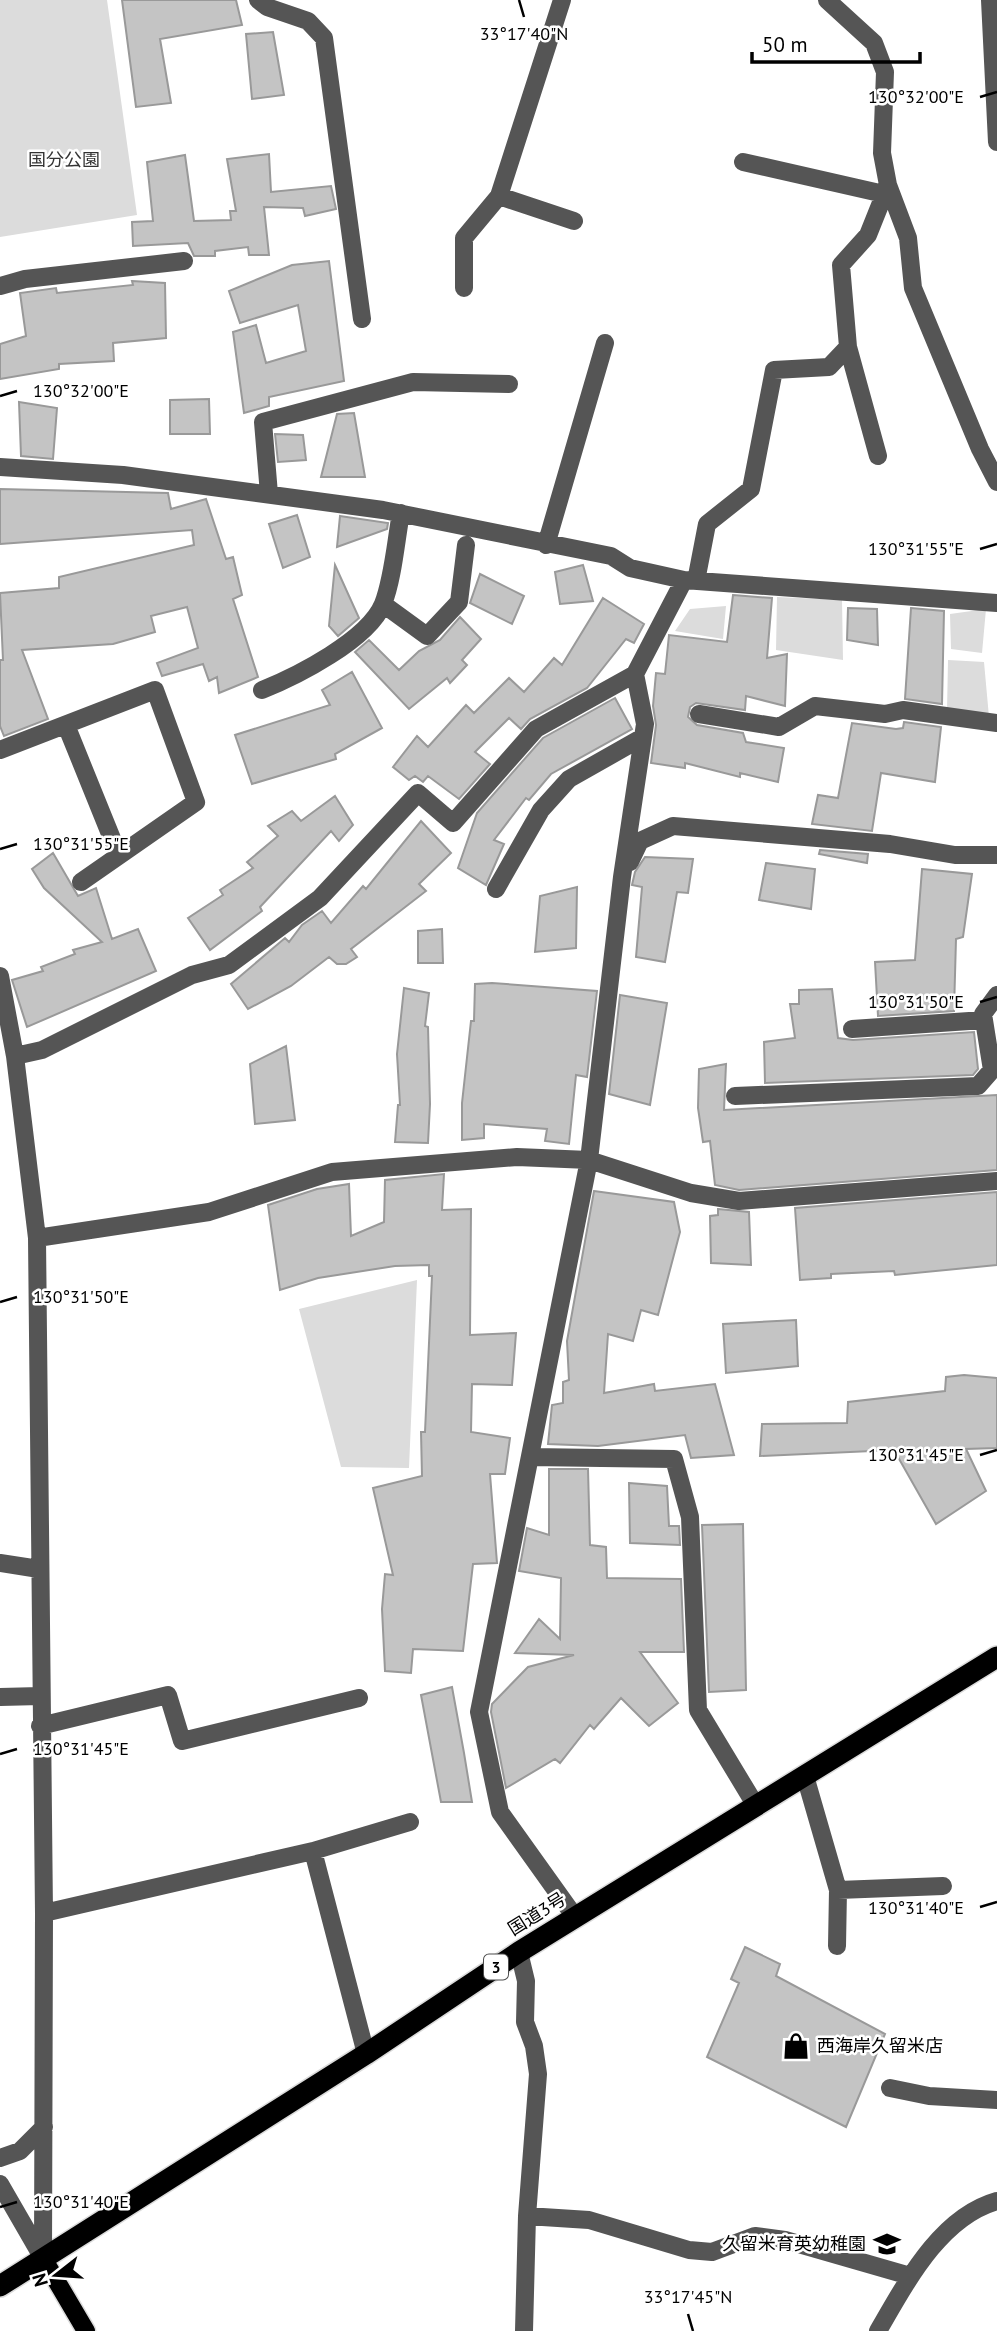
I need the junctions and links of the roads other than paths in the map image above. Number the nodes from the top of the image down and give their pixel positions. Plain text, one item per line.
1 (258, 0) edge
2 (562, 0) edge
3 (827, 0) edge
4 (990, 0) edge
5 (997, 142) edge
6 (743, 162) dead end
7 (886, 189) junction
8 (499, 196) junction
9 (574, 221) dead end
10 (184, 261) dead end
11 (0, 286) edge
12 (464, 288) dead end
13 (362, 319) dead end
14 (605, 343) dead end
15 (848, 347) junction
16 (509, 384) dead end
17 (878, 456) dead end
18 (0, 467) edge
19 (997, 482) edge
20 (268, 494) junction
21 (401, 513) junction
22 (466, 545) dead end
23 (547, 545) junction
24 (690, 581) junction
25 (997, 603) edge
26 (383, 604) junction
27 (635, 674) junction
28 (262, 690) dead end
29 (699, 714) dead end
30 (997, 723) edge
31 (66, 724) junction
32 (643, 737) junction
33 (0, 750) edge
34 (997, 855) edge
35 (119, 856) junction
36 (622, 877) junction
37 (82, 882) dead end
38 (496, 889) dead end
39 (1, 982) edge
40 (997, 996) edge
41 (984, 1020) junction
42 (852, 1030) dead end
43 (15, 1056) junction
44 (735, 1096) dead end
45 (589, 1160) junction
46 (997, 1181) edge
47 (37, 1237) junction
48 (530, 1457) junction
49 (0, 1563) edge
50 (39, 1569) junction
51 (997, 1657) edge
52 (40, 1696) junction
53 (0, 1697) edge
54 (359, 1698) dead end
55 (40, 1726) junction
56 (805, 1776) junction
57 (756, 1806) junction
58 (410, 1822) dead end
59 (313, 1851) junction
60 (943, 1886) dead end
61 (838, 1890) junction
62 (44, 1913) junction
63 (575, 1917) junction
64 (837, 1946) dead end
65 (519, 1952) junction
66 (366, 2054) junction
67 (890, 2088) dead end
68 (997, 2100) edge
69 (44, 2127) junction
70 (0, 2158) edge
71 (0, 2185) edge
72 (997, 2200) edge
73 (527, 2216) junction
74 (43, 2258) junction
75 (910, 2276) junction
76 (0, 2286) edge
77 (86, 2331) edge
78 (524, 2331) edge
79 (878, 2331) edge

1 - 13 street
2 - 8 street
3 - 7 street
4 - 5 street
6 - 7 street
7 - 15 street
7 - 19 street
8 - 9 street
8 - 12 street
10 - 11 street
14 - 23 street
15 - 17 street
15 - 24 street
16 - 20 street
18 - 20 street
20 - 21 street
21 - 23 street
21 - 26 street
22 - 26 street
23 - 24 street
24 - 25 street
24 - 27 street
26 - 28 street
27 - 32 street
27 - 43 street
29 - 30 street
31 - 33 street
31 - 35 street
31 - 35 street
32 - 36 street
32 - 38 street
34 - 36 street
35 - 37 street
36 - 45 street
39 - 43 street
40 - 41 street
41 - 42 street
41 - 44 street
43 - 47 street
45 - 46 street
45 - 47 street
45 - 48 street
47 - 50 street
48 - 57 street
48 - 63 street
49 - 50 street
50 - 52 street
51 - 56 highway, 国道3号 / 3
52 - 53 street
52 - 55 street
54 - 55 street
55 - 62 street
56 - 57 highway, 国道3号 / 3
56 - 61 street
57 - 63 highway, 国道3号 / 3
58 - 59 street
59 - 62 street
59 - 66 street
60 - 61 street
61 - 64 street
62 - 69 street
63 - 65 highway, 国道3号 / 3
65 - 66 highway, 国道3号 / 3
65 - 73 street
66 - 74 highway, 国道3号 / 3
67 - 68 street
69 - 70 street
69 - 74 street
71 - 74 street
72 - 75 street
73 - 75 street
73 - 78 street
74 - 76 highway, 国道3号 / 3
74 - 77 main road
75 - 79 street

